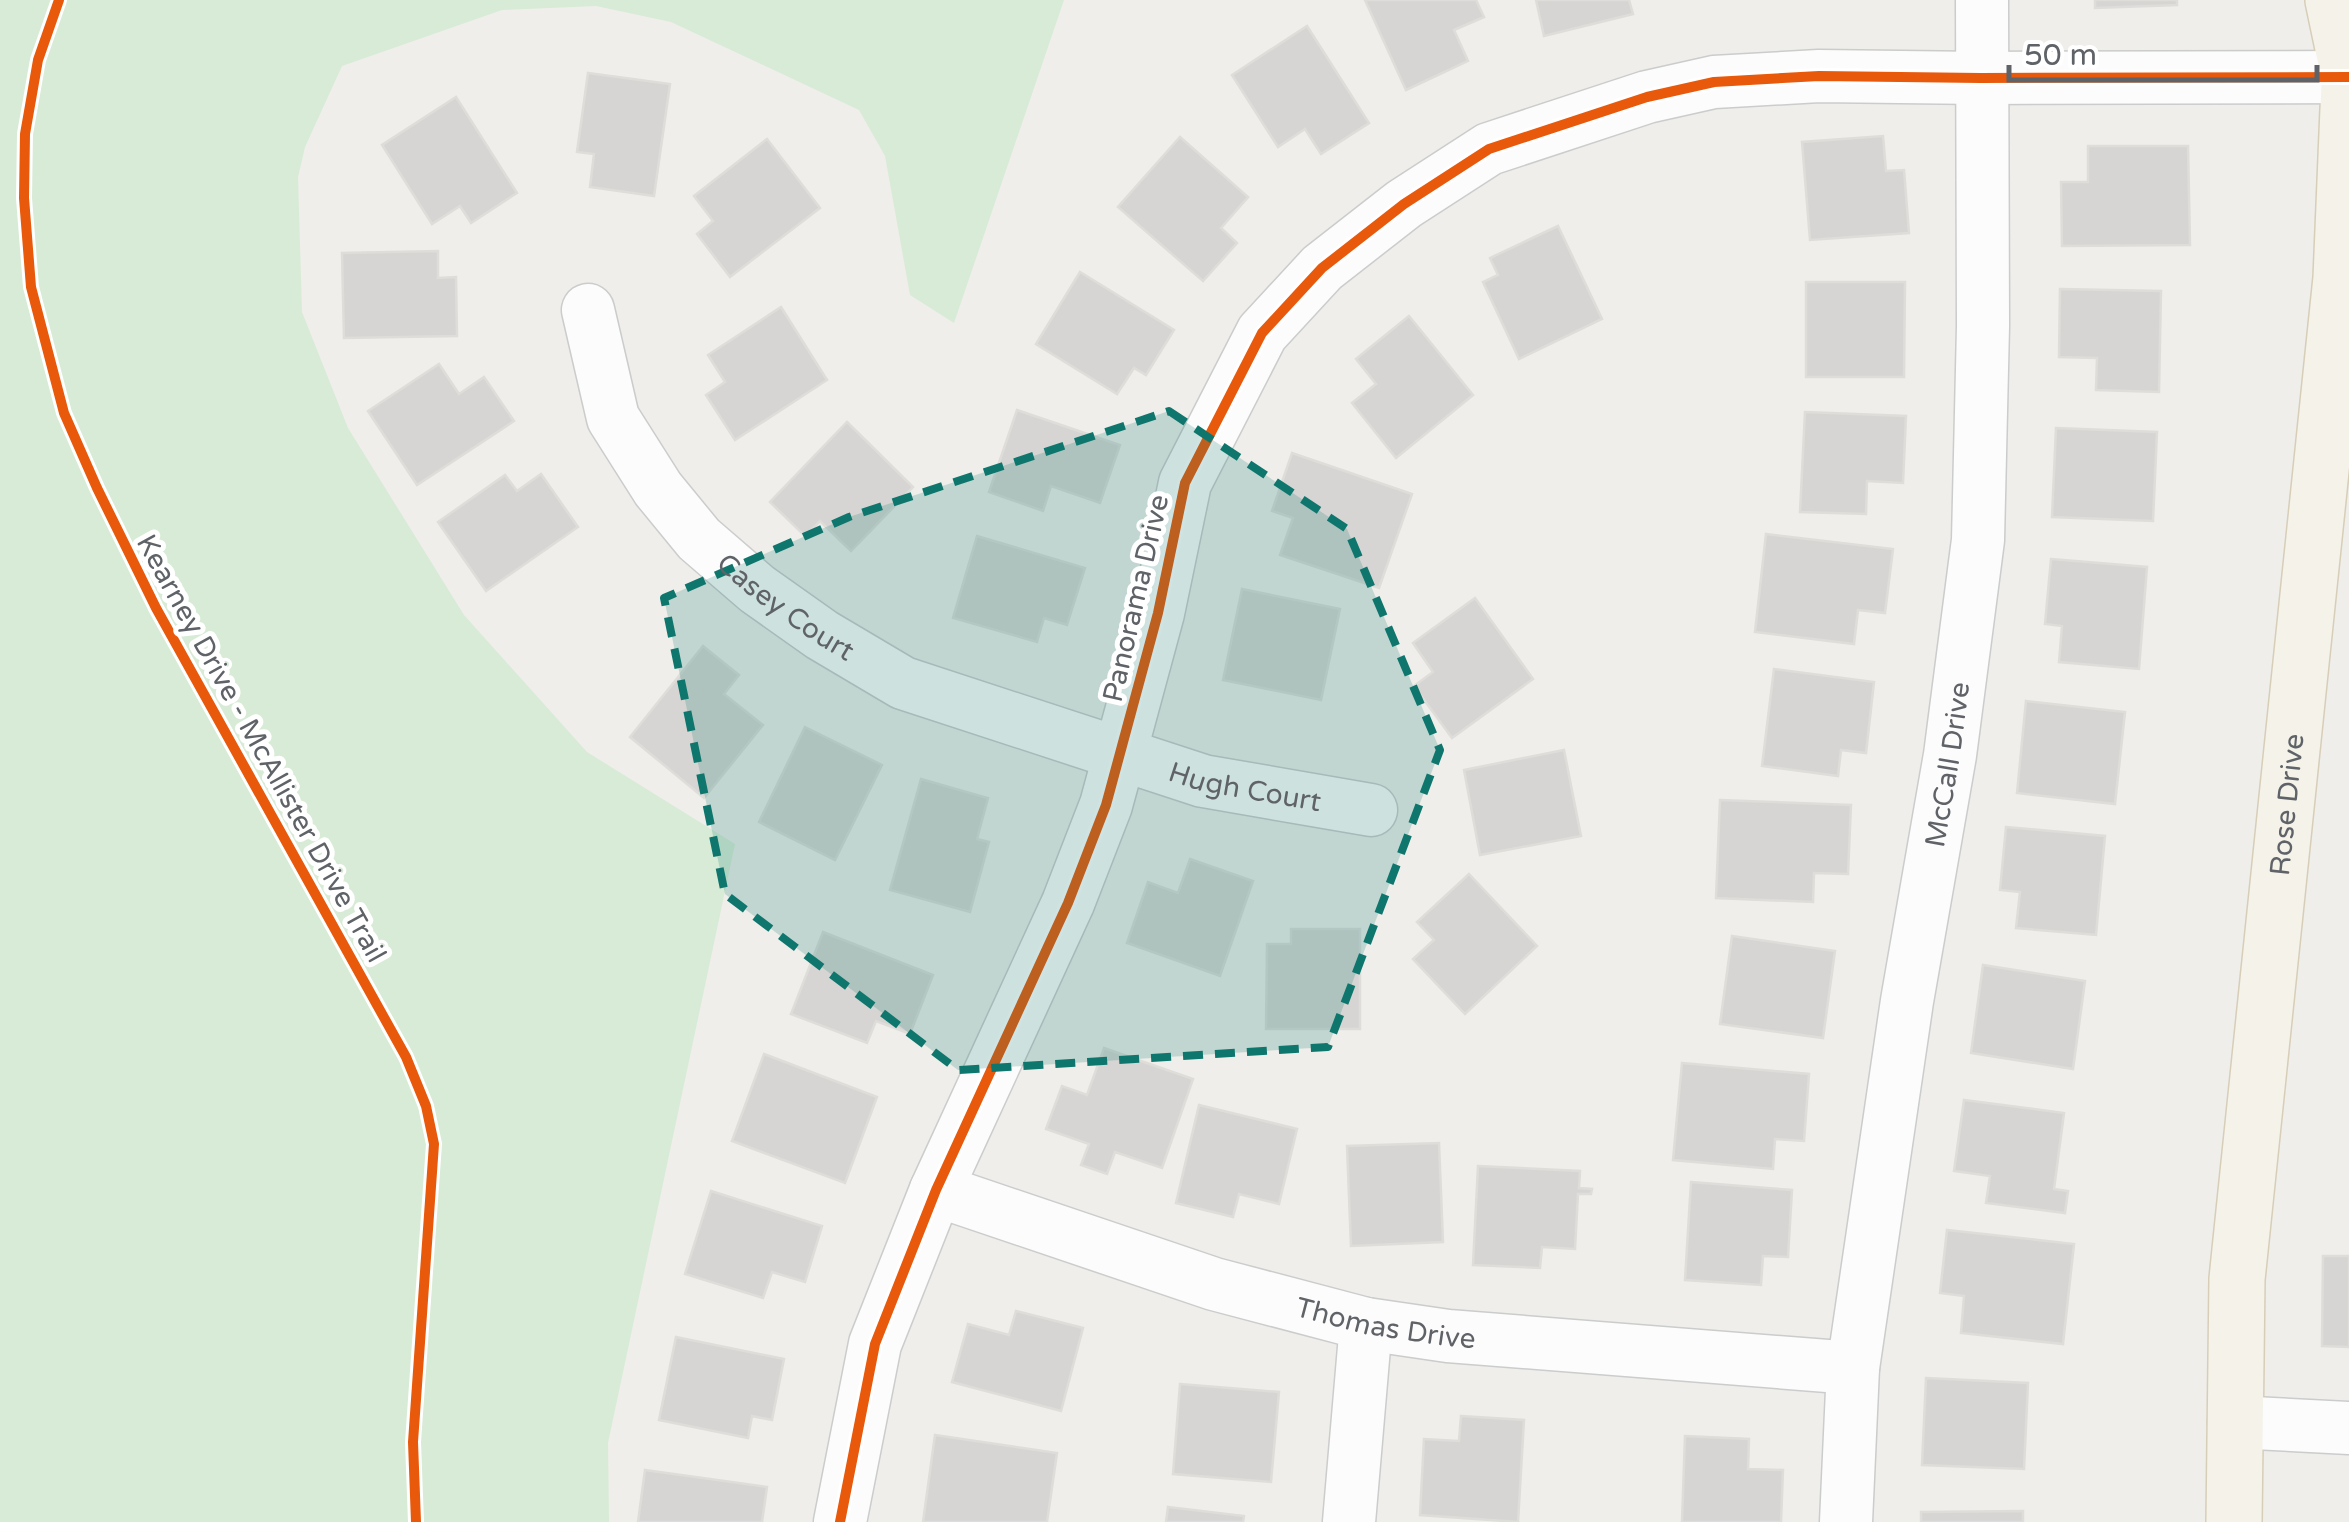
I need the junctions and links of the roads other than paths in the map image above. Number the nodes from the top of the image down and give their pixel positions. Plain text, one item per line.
1 (1982, 0) edge
2 (2334, 0) edge
3 (2349, 76) edge
4 (1981, 78) junction
5 (2349, 85) edge
6 (588, 310) dead end
7 (2331, 559) edge
8 (1120, 754) junction
9 (1371, 810) dead end
10 (936, 1190) junction
11 (1366, 1324) junction
12 (1854, 1368) junction
13 (2234, 1422) junction
14 (2349, 1428) edge
15 (840, 1522) edge
16 (1349, 1522) edge
17 (1846, 1522) edge
18 (2234, 1522) edge

1 - 4 street, McCall Drive
2 - 3 main road
3 - 4 street, Panorama Drive
4 - 8 street, Panorama Drive
4 - 12 street, McCall Drive
5 - 7 main road, Rose Drive
6 - 8 street, Casey Court
7 - 13 main road, Rose Drive
8 - 9 street, Hugh Court
8 - 10 street, Panorama Drive
10 - 11 street, Thomas Drive
10 - 15 street, Panorama Drive
11 - 12 street, Thomas Drive
11 - 16 street
12 - 17 street, McCall Drive
13 - 14 street
13 - 18 main road, Rose Drive

